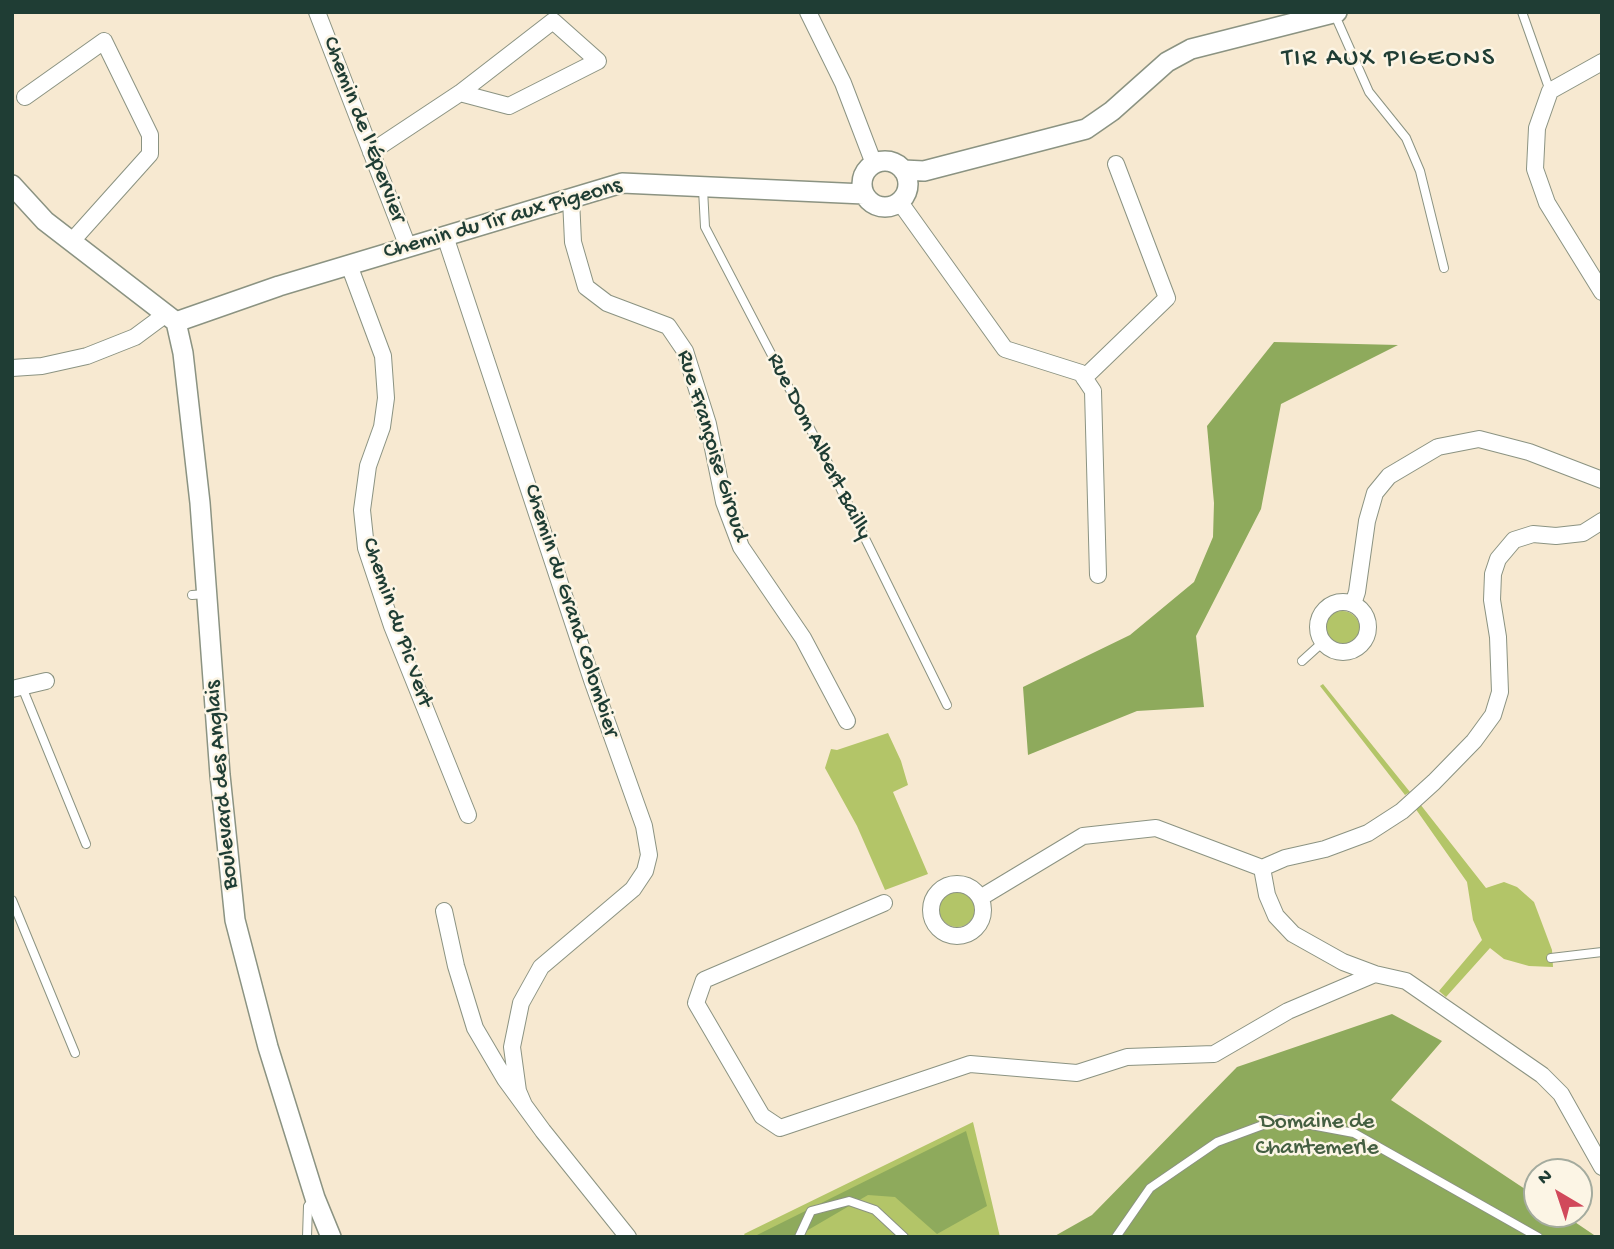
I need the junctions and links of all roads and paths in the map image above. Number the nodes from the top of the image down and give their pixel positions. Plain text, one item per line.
1 (317, 12) edge
2 (808, 12) edge
3 (1522, 12) edge
4 (1335, 13) edge
5 (1602, 61) edge
6 (1550, 92) junction
7 (460, 93) junction
8 (24, 97) dead end
9 (371, 152) junction
10 (874, 164) junction
11 (1116, 164) dead end
12 (912, 174) junction
13 (12, 185) edge
14 (702, 186) junction
15 (863, 188) junction
16 (571, 199) junction
17 (899, 201) junction
18 (445, 236) junction
19 (72, 241) junction
20 (408, 247) junction
21 (349, 265) junction
22 (1444, 268) dead end
23 (1602, 292) edge
24 (171, 318) junction
25 (12, 368) edge
26 (1084, 378) junction
27 (1602, 480) edge
28 (1602, 521) edge
29 (1098, 575) dead end
30 (1353, 604) junction
31 (1323, 642) junction
32 (1302, 661) dead end
33 (46, 681) dead end
34 (17, 688) edge
35 (947, 705) dead end
36 (847, 721) dead end
37 (468, 815) dead end
38 (86, 844) dead end
39 (1262, 869) junction
40 (980, 898) dead end
41 (12, 900) edge
42 (884, 902) dead end
43 (444, 911) dead end
44 (1602, 952) edge
45 (1551, 958) dead end
46 (1375, 974) junction
47 (75, 1053) dead end
48 (524, 1105) junction
49 (1602, 1167) edge
50 (315, 1198) junction
51 (307, 1237) edge
52 (331, 1237) edge
53 (628, 1237) edge
54 (799, 1237) edge
55 (904, 1237) edge
56 (1116, 1237) edge
57 (1538, 1237) edge

1 - 9 street, Chemin de l'Épervier
2 - 10 street
3 - 6 lane
4 - 12 street
4 - 22 lane
5 - 6 street
6 - 23 street
7 - 7 street
7 - 9 street
8 - 19 street
9 - 20 street, Chemin de l'Épervier
10 - 12 street
10 - 15 street
11 - 26 street
12 - 17 street
13 - 19 street
14 - 15 street, Chemin du Tir aux Pigeons
14 - 16 street, Chemin du Tir aux Pigeons
14 - 35 lane, Rue Dom Albert Bailly
15 - 17 street
16 - 18 street, Chemin du Tir aux Pigeons
16 - 36 street, Rue Françoise Giroud
17 - 26 street
18 - 20 street, Chemin du Tir aux Pigeons
18 - 48 street, Chemin du Grand Colombier
19 - 24 street
20 - 21 street, Chemin du Tir aux Pigeons
21 - 24 street, Chemin du Tir aux Pigeons
21 - 37 street, Chemin du Pic Vert
24 - 25 street
24 - 50 street, Boulevard des Anglais
26 - 29 street
27 - 30 street
28 - 39 street
30 - 31 street
30 - 31 street
31 - 32 lane
33 - 34 street
34 - 38 lane
39 - 40 street
39 - 46 street
41 - 47 lane
42 - 46 street
43 - 48 street
44 - 45 lane
46 - 49 street
48 - 53 street
50 - 51 lane
50 - 52 street, Boulevard des Anglais
54 - 55 lane
56 - 57 lane

